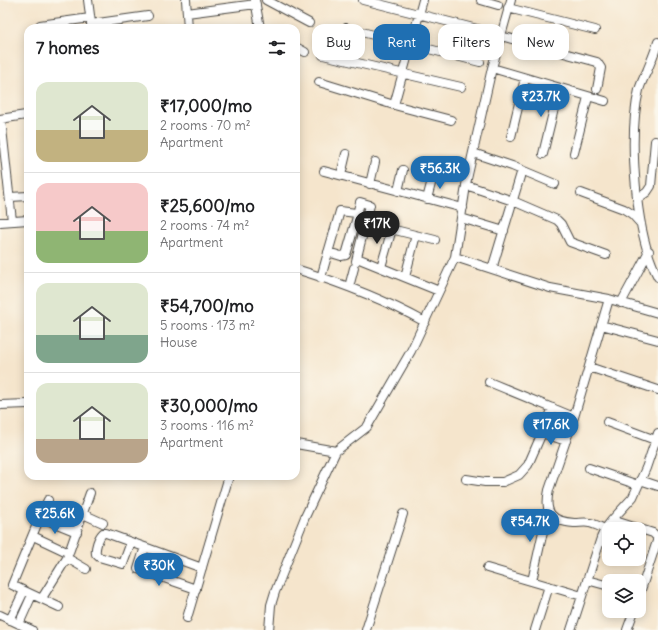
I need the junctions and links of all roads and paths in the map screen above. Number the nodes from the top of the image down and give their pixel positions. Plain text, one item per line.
1 (88, 0) edge
2 (186, 0) edge
3 (266, 0) edge
4 (363, 0) edge
5 (422, 0) edge
6 (481, 0) edge
7 (256, 2) edge
8 (510, 4) edge
9 (498, 5) dead end
10 (187, 13) junction
11 (418, 15) junction
12 (148, 16) dead end
13 (91, 23) edge
14 (309, 23) dead end
15 (66, 24) edge
16 (188, 24) edge
17 (259, 24) edge
18 (416, 24) edge
19 (456, 24) edge
20 (504, 25) edge
21 (595, 30) dead end
22 (504, 37) edge
23 (658, 42) edge
24 (300, 49) edge
25 (430, 50) edge
26 (305, 52) dead end
27 (345, 60) edge
28 (406, 60) edge
29 (494, 60) edge
30 (480, 62) dead end
31 (492, 68) junction
32 (402, 73) junction
33 (525, 78) junction
34 (319, 82) dead end
35 (461, 87) dead end
36 (560, 88) junction
37 (597, 89) dead end
38 (588, 97) junction
39 (605, 101) dead end
40 (394, 105) junction
41 (24, 115) edge
42 (0, 119) edge
43 (451, 120) dead end
44 (511, 137) dead end
45 (655, 141) dead end
46 (2, 143) edge
47 (473, 153) junction
48 (574, 153) dead end
49 (346, 154) dead end
50 (543, 154) dead end
51 (375, 162) dead end
52 (403, 170) dead end
53 (522, 170) junction
54 (324, 171) dead end
55 (341, 175) junction
56 (433, 176) dead end
57 (370, 184) junction
58 (555, 184) dead end
59 (466, 185) junction
60 (398, 191) junction
61 (581, 193) dead end
62 (24, 196) edge
63 (10, 197) junction
64 (428, 199) junction
65 (637, 199) junction
66 (513, 201) junction
67 (462, 208) junction
68 (357, 214) junction
69 (461, 218) junction
70 (24, 220) edge
71 (12, 221) junction
72 (0, 222) edge
73 (371, 224) dead end
74 (640, 224) junction
75 (392, 229) junction
76 (504, 231) junction
77 (416, 235) junction
78 (435, 240) dead end
79 (328, 252) junction
80 (649, 252) junction
81 (606, 255) dead end
82 (455, 257) junction
83 (358, 263) junction
84 (381, 267) junction
85 (492, 269) junction
86 (300, 270) edge
87 (405, 277) junction
88 (658, 277) edge
89 (321, 278) junction
90 (349, 287) junction
91 (439, 291) junction
92 (609, 300) junction
93 (622, 303) junction
94 (658, 313) edge
95 (425, 322) junction
96 (602, 325) junction
97 (658, 340) edge
98 (590, 367) junction
99 (489, 382) dead end
100 (658, 390) edge
101 (24, 404) edge
102 (0, 405) edge
103 (553, 408) junction
104 (574, 417) junction
105 (607, 422) dead end
106 (542, 433) junction
107 (657, 438) edge
108 (566, 441) junction
109 (300, 445) edge
110 (336, 451) junction
111 (589, 468) dead end
112 (466, 479) dead end
113 (228, 480) edge
114 (639, 482) junction
115 (658, 486) edge
116 (90, 493) dead end
117 (48, 500) dead end
118 (548, 509) junction
119 (83, 514) junction
120 (403, 514) dead end
121 (40, 517) junction
122 (612, 520) joint
123 (103, 523) dead end
124 (602, 528) edge
125 (77, 532) junction
126 (33, 536) junction
127 (602, 538) edge
128 (131, 542) junction
129 (145, 547) junction
130 (68, 556) junction
131 (202, 568) junction
132 (487, 568) dead end
133 (86, 569) dead end
134 (646, 576) edge
135 (587, 580) junction
136 (532, 581) junction
137 (602, 584) edge
138 (549, 586) junction
139 (196, 589) junction
140 (24, 591) junction
141 (32, 595) junction
142 (582, 596) junction
143 (42, 598) junction
144 (59, 607) dead end
145 (0, 615) edge
146 (187, 618) dead end
147 (631, 618) edge
148 (10, 620) junction
149 (19, 624) junction
150 (32, 630) edge
151 (269, 630) edge
152 (366, 630) edge
153 (536, 630) edge
154 (571, 630) edge
155 (627, 630) edge

1 - 13 street
2 - 10 street
3 - 14 street
4 - 11 street
5 - 11 street
6 - 9 street
7 - 10 street
7 - 17 street
8 - 20 street
8 - 21 street
10 - 16 street
11 - 18 street
11 - 19 street
12 - 13 street
13 - 15 street
22 - 37 street
23 - 65 street
24 - 26 street
25 - 30 street
27 - 32 street
28 - 32 street
29 - 31 street
31 - 33 street
31 - 47 street
32 - 35 street
32 - 40 street
33 - 36 street
33 - 44 street
34 - 40 street
36 - 38 street
36 - 50 street
38 - 39 street
38 - 48 street
40 - 43 street
41 - 42 street
42 - 46 street
45 - 65 street
46 - 63 street
47 - 53 street
47 - 59 street
49 - 55 street
51 - 57 street
52 - 60 street
53 - 58 street
53 - 66 street
54 - 55 street
55 - 57 street
56 - 64 street
57 - 60 street
59 - 66 street
59 - 67 street
60 - 64 street
61 - 74 street
62 - 63 street
63 - 71 street
64 - 67 street
65 - 74 street
66 - 76 street
66 - 81 street
67 - 69 street
68 - 79 street
68 - 79 street
68 - 83 street
69 - 76 street
69 - 82 street
70 - 71 street
71 - 72 street
73 - 75 street
74 - 80 street
75 - 77 street
75 - 84 street
76 - 85 street
77 - 78 street
77 - 87 street
79 - 89 street
80 - 88 street
80 - 93 street
82 - 85 street
82 - 91 street
83 - 84 street
83 - 90 street
84 - 87 street
85 - 92 street
86 - 89 street
87 - 91 street
89 - 90 street
90 - 95 street
91 - 95 street
92 - 93 street
92 - 96 street
93 - 94 street
95 - 110 street
96 - 97 street
96 - 98 street
98 - 100 street
98 - 104 street
99 - 103 street
101 - 102 street
103 - 104 street
103 - 106 street
104 - 108 street
105 - 107 street
106 - 108 street
106 - 112 street
107 - 114 street
108 - 118 street
109 - 110 street
110 - 151 street
111 - 114 street
113 - 131 street
114 - 115 street
114 - 122 street
116 - 119 street
117 - 121 street
118 - 124 street
118 - 136 street
119 - 123 street
119 - 125 street
120 - 152 street
121 - 125 street
121 - 126 street
122 - 134 street
125 - 130 street
126 - 130 street
126 - 140 street
127 - 135 street
128 - 128 street
128 - 129 street
129 - 131 street
129 - 139 street
130 - 133 street
130 - 143 street
131 - 139 street
132 - 136 street
135 - 137 street
135 - 142 street
136 - 138 street
138 - 142 street
138 - 153 street
139 - 146 street
140 - 141 street
140 - 148 street
141 - 143 street
141 - 149 street
142 - 154 street
143 - 144 street
145 - 148 street
147 - 155 street
148 - 149 street
149 - 150 street

